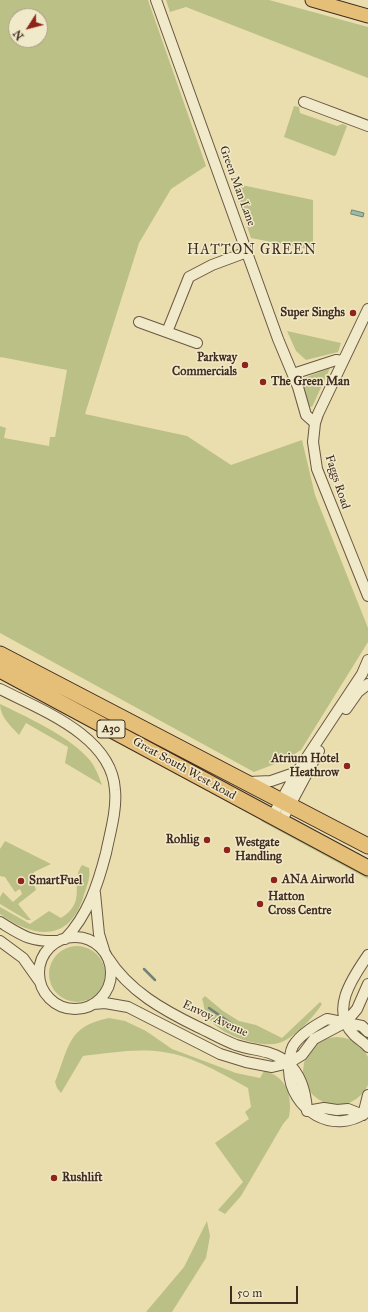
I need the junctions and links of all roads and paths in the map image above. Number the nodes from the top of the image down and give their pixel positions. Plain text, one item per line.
1 (156, 0) edge
2 (312, 0) edge
3 (368, 16) edge
4 (304, 102) dead end
5 (368, 126) edge
6 (247, 252) junction
7 (368, 309) edge
8 (139, 322) dead end
9 (167, 332) junction
10 (197, 343) dead end
11 (343, 361) junction
12 (293, 374) junction
13 (315, 423) junction
14 (368, 596) edge
15 (0, 654) edge
16 (368, 660) edge
17 (0, 670) edge
18 (365, 672) edge
19 (368, 684) edge
20 (0, 689) edge
21 (297, 772) junction
22 (245, 781) junction
23 (286, 798) junction
24 (276, 819) junction
25 (368, 846) edge
26 (368, 868) edge
27 (95, 891) junction
28 (0, 922) edge
29 (62, 940) junction
30 (0, 942) edge
31 (106, 955) junction
32 (368, 955) edge
33 (368, 984) edge
34 (43, 987) junction
35 (93, 1004) junction
36 (346, 1022) junction
37 (368, 1032) edge
38 (368, 1047) edge
39 (288, 1063) junction
40 (368, 1095) edge
41 (366, 1116) edge

1 - 6 street, Green Man Lane
2 - 3 main road
4 - 5 street
6 - 9 street
6 - 12 street, Green Man Lane
7 - 11 street, Faggs Road
8 - 9 street
9 - 10 street
11 - 12 street
11 - 13 street, Faggs Road
12 - 13 street, Green Man Lane
13 - 14 street, Faggs Road
15 - 22 highway, Great South West Road / A30
16 - 18 street
17 - 24 highway, Great South West Road / A30
18 - 21 street
19 - 23 street
20 - 27 street
21 - 22 street
21 - 23 street
22 - 23 highway, Great South West Road / A30
23 - 24 street
23 - 25 highway, Great South West Road / A30
24 - 26 highway, Great South West Road / A30
27 - 29 street
27 - 31 street
28 - 29 street
29 - 31 street
29 - 34 street
30 - 34 street
31 - 35 street
31 - 39 street, Envoy Avenue
32 - 36 street
33 - 36 street
34 - 35 street
35 - 39 street
36 - 37 street
36 - 38 street
36 - 39 street
39 - 41 street, Envoy Avenue
40 - 41 street

